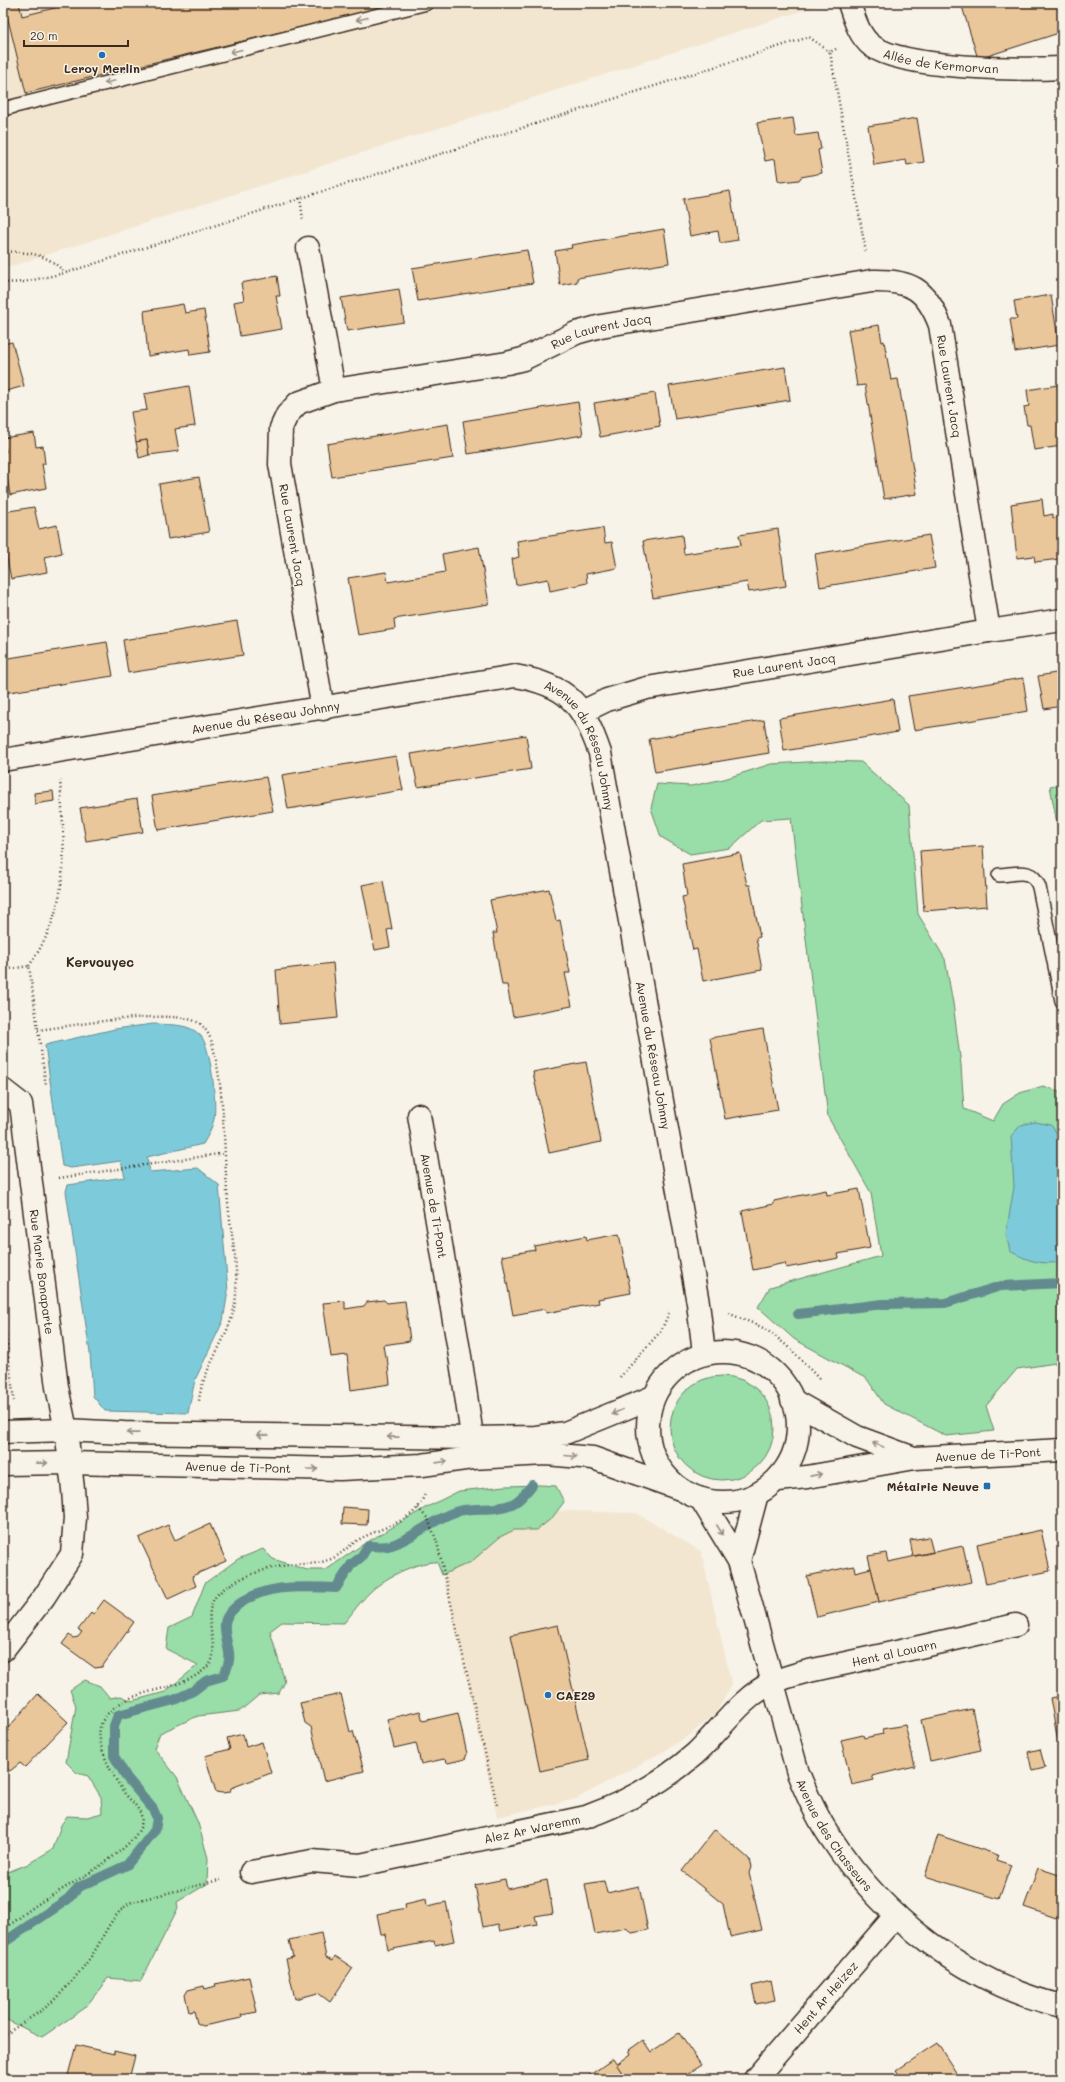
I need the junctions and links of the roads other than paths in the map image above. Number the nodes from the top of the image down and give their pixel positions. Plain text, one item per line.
1 (427, 3) edge
2 (849, 3) edge
3 (1062, 68) edge
4 (3, 109) edge
5 (308, 248) dead end
6 (334, 390) junction
7 (1062, 620) edge
8 (989, 631) junction
9 (323, 708) junction
10 (582, 712) junction
11 (3, 760) edge
12 (999, 875) dead end
13 (1062, 1002) edge
14 (3, 1090) edge
15 (419, 1115) dead end
16 (704, 1353) junction
17 (653, 1397) junction
18 (792, 1400) junction
19 (66, 1430) junction
20 (3, 1432) edge
21 (472, 1448) junction
22 (1062, 1450) edge
23 (915, 1458) junction
24 (68, 1463) junction
25 (3, 1464) edge
26 (778, 1480) junction
27 (680, 1489) junction
28 (757, 1494) junction
29 (701, 1499) junction
30 (739, 1561) junction
31 (1016, 1626) dead end
32 (3, 1650) edge
33 (772, 1683) junction
34 (250, 1872) road end
35 (896, 1915) junction
36 (1062, 2006) edge
37 (755, 2079) edge

1 -> 4 lane
2 - 3 street, Allée de Kermorvan
5 - 6 street
6 - 8 street, Rue Laurent Jacq
6 - 9 street, Rue Laurent Jacq
7 - 8 street, Rue Laurent Jacq
8 - 10 street, Rue Laurent Jacq
9 - 10 street, Avenue du Réseau Johnny
9 - 11 street, Avenue du Réseau Johnny
10 - 16 street, Avenue du Réseau Johnny
12 - 13 lane
14 - 19 street, Rue Marie Bonaparte
15 - 21 street, Avenue de Ti-Pont
16 - 17 street
16 - 18 street
17 -> 21 street, Avenue de Ti-Pont
17 - 27 street
23 -> 18 street, Avenue de Ti-Pont
18 - 26 street
19 - 20 street, Avenue de Ti-Pont
21 -> 19 street, Avenue de Ti-Pont
19 - 24 street, Rue Marie Bonaparte
24 -> 21 street, Avenue de Ti-Pont
21 -> 27 street, Avenue de Ti-Pont
22 - 23 street, Avenue de Ti-Pont
26 -> 23 street, Avenue de Ti-Pont
25 -> 24 street, Avenue de Ti-Pont
24 - 32 street, Rue Marie Bonaparte
26 - 28 street
27 - 29 street
28 - 29 street
28 - 30 street
29 -> 30 street, Avenue des Chasseurs
30 - 33 street, Avenue des Chasseurs
31 - 33 street, Hent al Louarn
33 - 34 street, Alez Ar Waremm
33 - 35 street, Avenue des Chasseurs
35 - 36 street, Avenue des Chasseurs
35 - 37 street, Hent Ar Heizez

